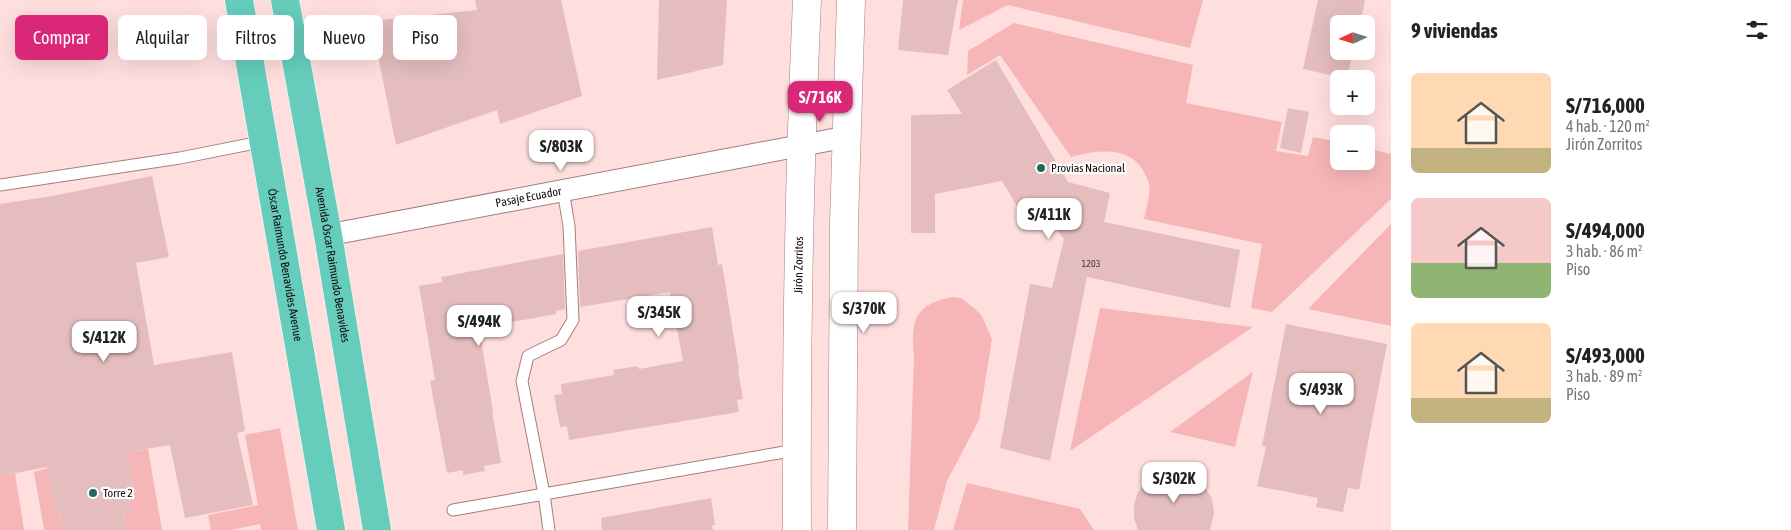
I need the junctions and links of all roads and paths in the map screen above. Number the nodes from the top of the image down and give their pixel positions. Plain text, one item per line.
1 (239, 0) edge
2 (285, 0) edge
3 (807, 0) edge
4 (852, 0) edge
5 (846, 137) junction
6 (264, 141) junction
7 (801, 146) junction
8 (0, 185) edge
9 (563, 190) junction
10 (328, 234) junction
11 (796, 450) junction
12 (544, 494) junction
13 (453, 510) dead end
14 (331, 530) edge
15 (377, 530) edge
16 (549, 530) edge
17 (797, 530) edge
18 (842, 530) edge

1 - 6 main road, Óscar Raimundo Benavides Avenue
2 - 10 main road, Avenida Óscar Raimundo Benavides
3 - 7 main road, Jirón Zorritos
4 - 5 main road
5 - 7 street, Pasaje Ecuador
5 - 18 main road
6 - 8 lane
6 - 14 main road, Óscar Raimundo Benavides Avenue
7 - 9 street, Pasaje Ecuador
7 - 11 main road, Jirón Zorritos
9 - 10 street, Pasaje Ecuador
9 - 12 lane
10 - 15 main road, Avenida Óscar Raimundo Benavides
11 - 12 lane
11 - 17 main road, Jirón Zorritos
12 - 13 lane
12 - 16 lane

